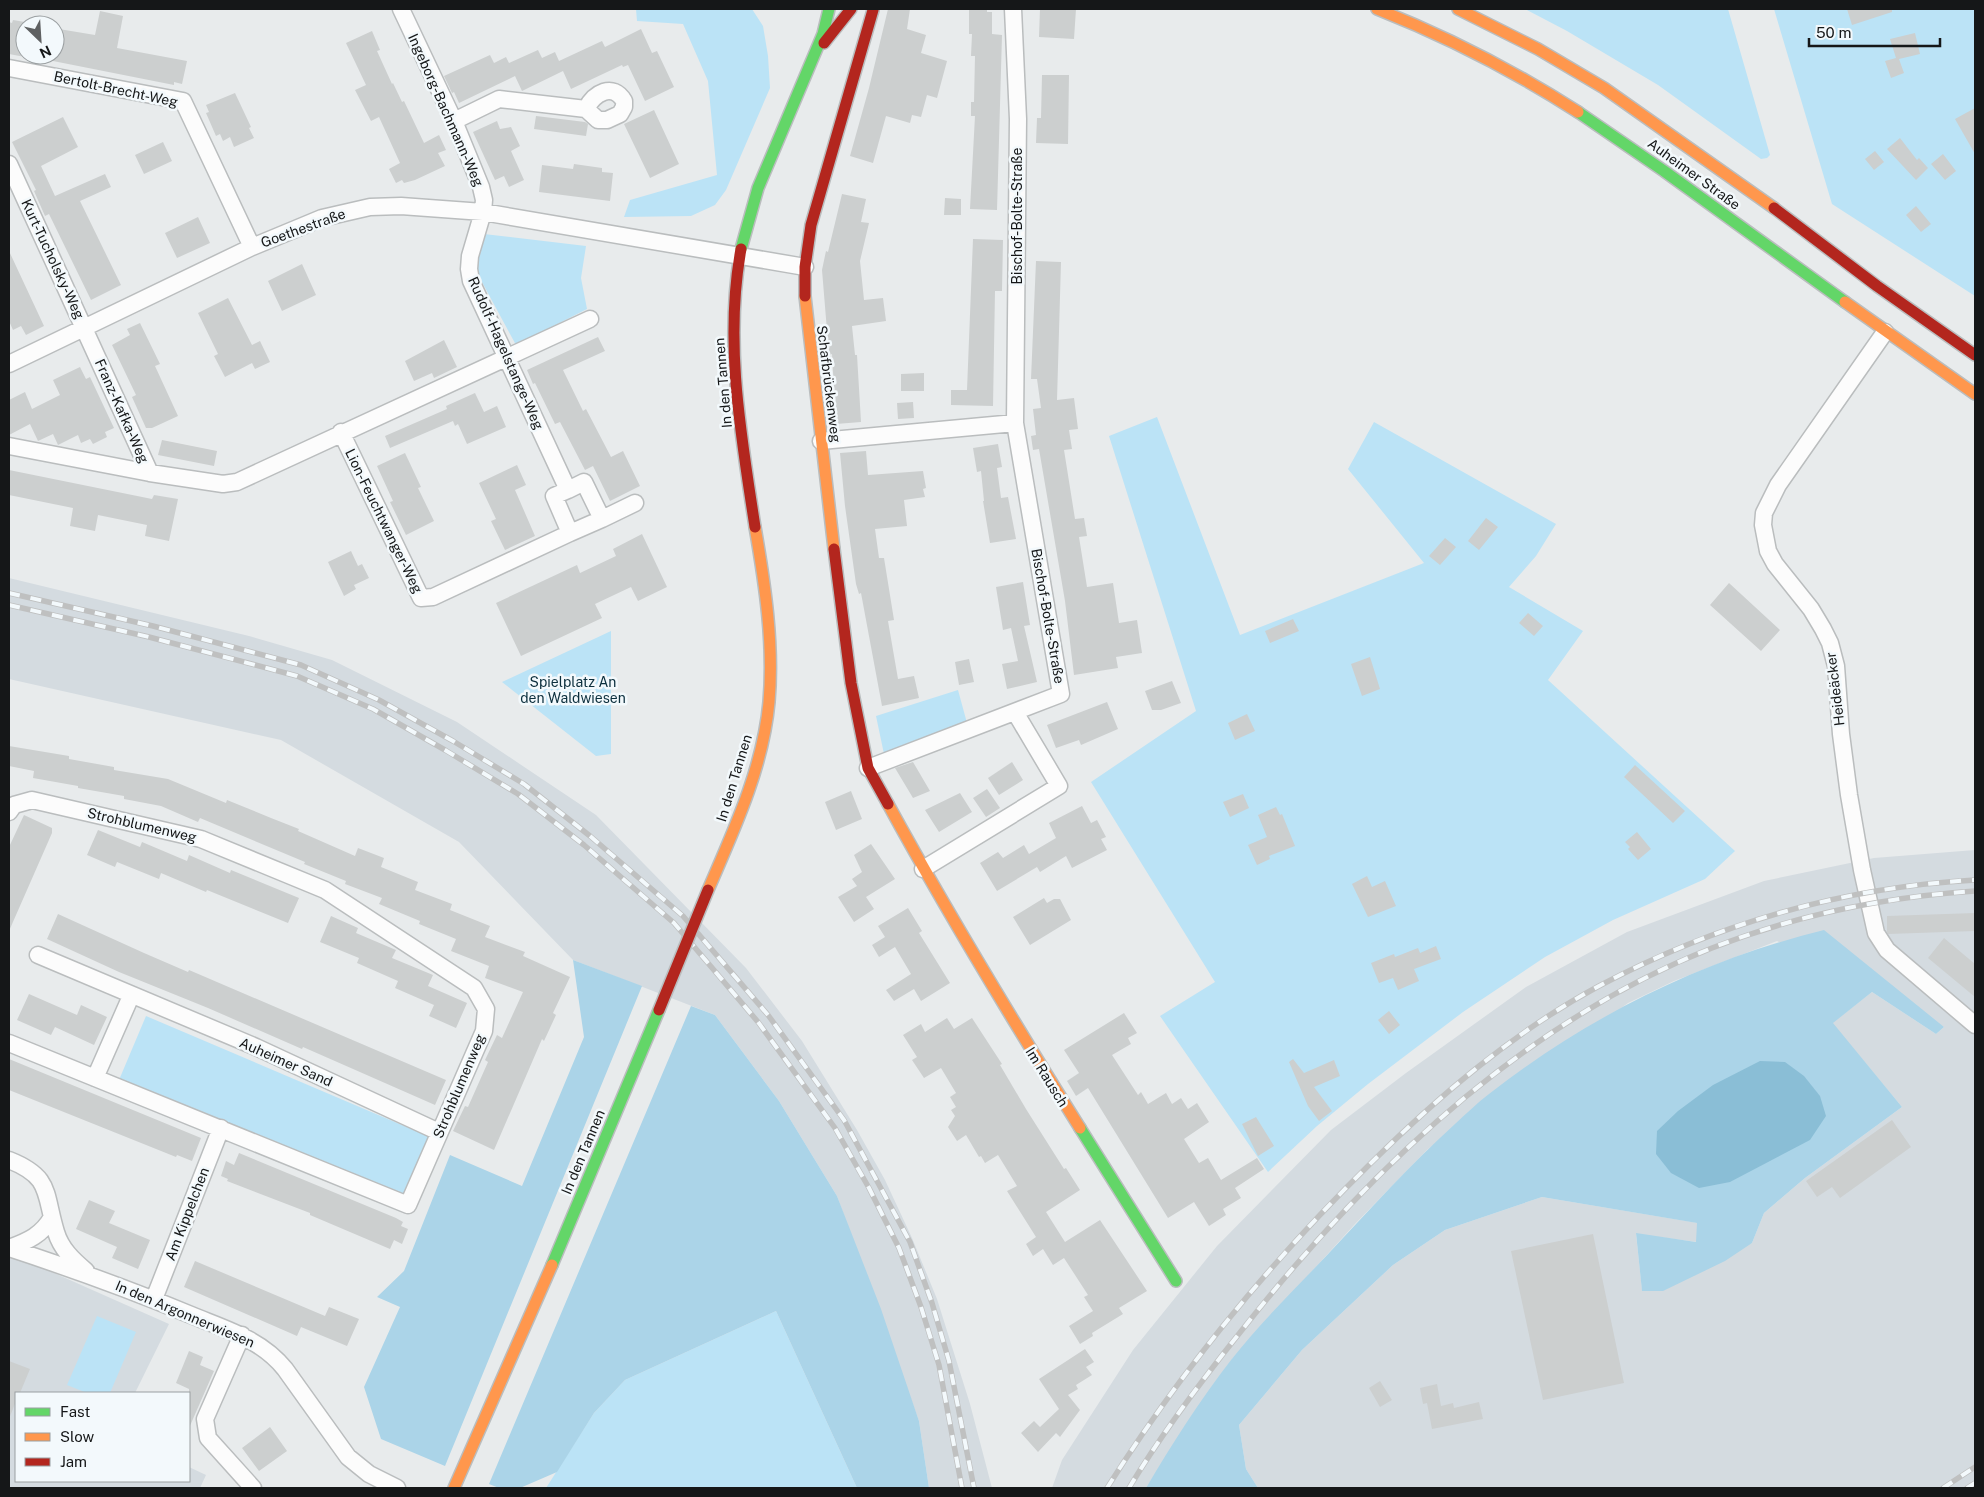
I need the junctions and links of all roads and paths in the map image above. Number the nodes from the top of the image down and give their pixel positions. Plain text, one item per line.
1 (401, 9) edge
2 (829, 9) edge
3 (851, 9) edge
4 (1013, 9) edge
5 (1377, 9) edge
6 (1458, 9) edge
7 (873, 10) dead end
8 (815, 22) dead end
9 (813, 59) junction
10 (9, 68) edge
11 (586, 108) dead end
12 (454, 121) junction
13 (9, 164) edge
14 (483, 212) junction
15 (252, 247) junction
16 (740, 256) junction
17 (805, 267) junction
18 (590, 319) dead end
19 (85, 328) junction
20 (1885, 332) junction
21 (1975, 355) edge
22 (508, 356) junction
23 (9, 364) edge
24 (1975, 394) edge
25 (1015, 423) junction
26 (341, 432) junction
27 (822, 441) junction
28 (9, 446) edge
29 (150, 473) junction
30 (568, 490) junction
31 (635, 503) dead end
32 (602, 519) junction
33 (570, 533) junction
34 (1015, 712) junction
35 (868, 768) junction
36 (9, 812) edge
37 (923, 870) junction
38 (38, 955) dead end
39 (131, 996) junction
40 (1975, 1025) edge
41 (9, 1043) edge
42 (95, 1078) junction
43 (221, 1128) junction
44 (439, 1132) junction
45 (9, 1160) edge
46 (52, 1216) junction
47 (9, 1248) edge
48 (90, 1274) junction
49 (1176, 1281) dead end
50 (154, 1299) junction
51 (242, 1335) junction
52 (253, 1488) edge
53 (397, 1488) edge
54 (454, 1488) edge

1 - 12 street, Ingeborg-Bachmann-Weg
2 - 9 street, In den Tannen
3 - 9 street
4 - 25 street, Bischof-Bolte-Straße
5 - 20 street, Auheimer Straße
6 - 21 street, Auheimer Straße
7 - 17 street, Schafbrückenweg
8 - 9 street
9 - 16 street, In den Tannen
10 - 15 street, Bertolt-Brecht-Weg
11 - 12 street
12 - 14 street, Ingeborg-Bachmann-Weg
13 - 19 street, Kurt-Tucholsky-Weg
14 - 15 street, Goethestraße
14 - 16 street, Goethestraße
14 - 22 street, Rudolf-Hagelstange-Weg
15 - 19 street, Goethestraße
16 - 17 street, Goethestraße
16 - 54 street, In den Tannen, bridge
17 - 27 street, Schafbrückenweg
18 - 22 street, Lion-Feuchtwanger-Weg
19 - 23 street, Goethestraße
19 - 29 street, Franz-Kafka-Weg
20 - 24 street, Auheimer Straße
20 - 40 street, Heideäcker
22 - 26 street, Lion-Feuchtwanger-Weg
22 - 30 street, Rudolf-Hagelstange-Weg
25 - 27 street
25 - 34 street, Bischof-Bolte-Straße
26 - 29 street, Lion-Feuchtwanger-Weg
26 - 33 street, Lion-Feuchtwanger-Weg
27 - 35 street, Schafbrückenweg
28 - 29 street, Franz-Kafka-Weg
30 - 32 street
30 - 33 street
31 - 32 street
32 - 33 street
34 - 35 street, Bischof-Bolte-Straße
34 - 37 street
35 - 37 street, Im Rausch
36 - 44 street, Strohblumenweg
37 - 49 street, Im Rausch
38 - 39 street, Auheimer Sand
39 - 42 street
39 - 44 street, Auheimer Sand
41 - 42 street, Strohblumenweg
42 - 43 street, Strohblumenweg
43 - 44 street, Strohblumenweg
43 - 50 street, Am Kippelchen
45 - 46 street, In den Argonnerwiesen
46 - 47 street
46 - 48 street, In den Argonnerwiesen
47 - 48 street, In den Argonnerwiesen
48 - 50 street, In den Argonnerwiesen
50 - 51 street, In den Argonnerwiesen
51 - 52 street
51 - 53 street, In den Argonnerwiesen

